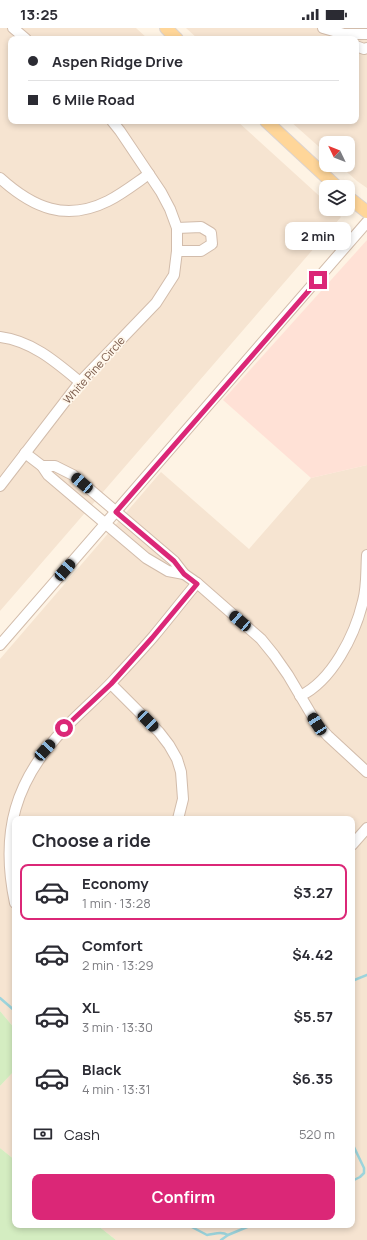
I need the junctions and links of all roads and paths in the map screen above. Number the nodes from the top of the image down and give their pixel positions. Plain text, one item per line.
1 (13, 28) edge
2 (166, 28) edge
3 (323, 28) edge
4 (367, 34) edge
5 (22, 36) edge
6 (174, 36) edge
7 (343, 36) edge
8 (353, 36) edge
9 (114, 124) edge
10 (269, 124) edge
11 (149, 174) junction
12 (0, 178) edge
13 (329, 180) edge
14 (355, 203) edge
15 (367, 212) edge
16 (367, 222) edge
17 (177, 228) junction
18 (176, 251) junction
19 (0, 337) edge
20 (80, 382) junction
21 (25, 453) junction
22 (42, 466) junction
23 (0, 486) edge
24 (116, 512) junction
25 (106, 523) junction
26 (367, 555) edge
27 (184, 574) junction
28 (197, 584) junction
29 (0, 645) edge
30 (111, 684) junction
31 (300, 696) junction
32 (367, 772) edge
33 (179, 816) edge
34 (367, 828) edge
35 (355, 842) edge
36 (12, 891) edge

1 - 5 street
2 - 6 main road
3 - 7 street
4 - 8 street
9 - 11 street, White Pine Circle
10 - 13 main road
11 - 12 street
11 - 17 street, White Pine Circle
14 - 15 main road
16 - 24 street
17 - 18 street, White Pine Circle
17 - 18 street
18 - 20 street, White Pine Circle
19 - 20 street
20 - 21 street, White Pine Circle
21 - 22 street
21 - 23 street, White Pine Circle
22 - 24 street
22 - 25 street
24 - 25 street
24 - 27 street
25 - 27 street
25 - 29 street
26 - 31 street
27 - 28 street
28 - 30 street
28 - 31 street
30 - 33 street
30 - 36 street
31 - 32 street
34 - 35 street

